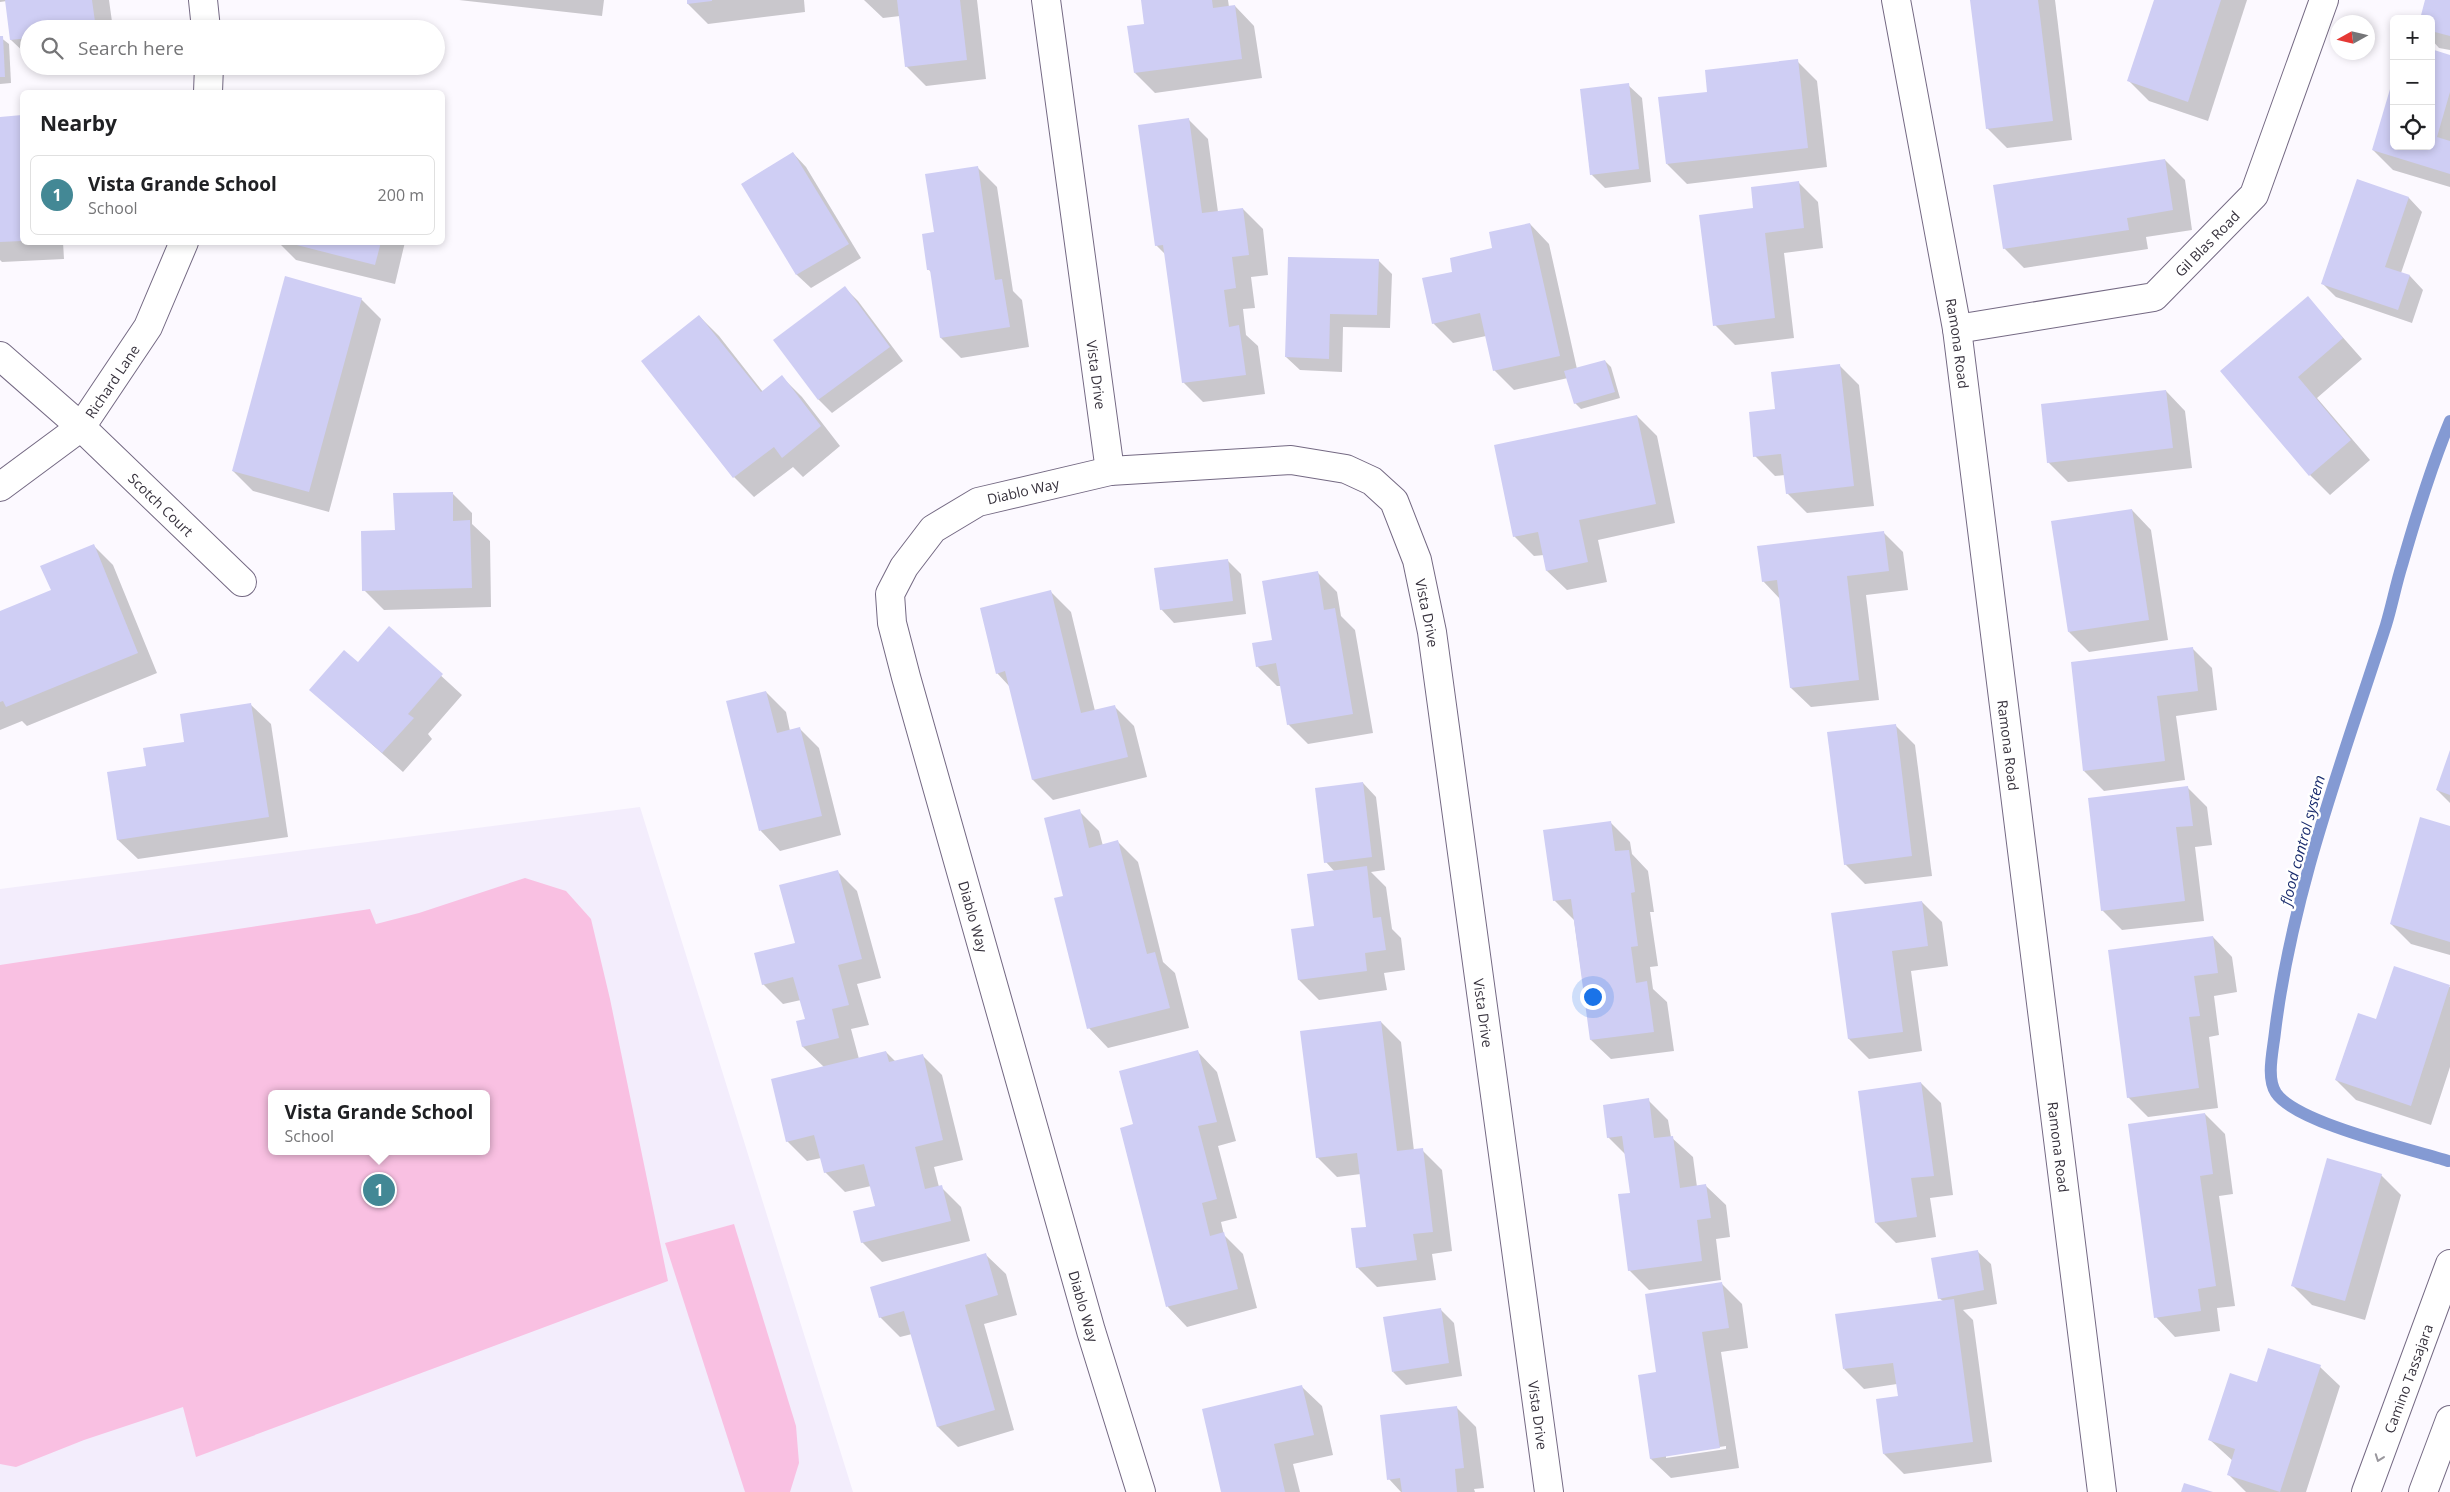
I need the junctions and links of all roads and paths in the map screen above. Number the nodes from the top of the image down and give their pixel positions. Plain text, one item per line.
1 (203, 0) edge
2 (1046, 0) edge
3 (1896, 0) edge
4 (2324, 0) edge
5 (205, 20) edge
6 (209, 75) edge
7 (208, 90) edge
8 (183, 245) edge
9 (1957, 330) junction
10 (0, 356) edge
11 (80, 427) junction
12 (1110, 471) junction
13 (0, 488) edge
14 (242, 582) dead end
15 (2450, 1264) edge
16 (2450, 1420) edge
17 (1141, 1492) edge
18 (1549, 1492) edge
19 (2102, 1492) edge
20 (2366, 1492) edge
21 (2423, 1492) edge

1 - 5 street
2 - 12 street, Vista Drive
3 - 9 street, Ramona Road
4 - 9 street, Gil Blas Road
6 - 7 street
8 - 11 street, Richard Lane
9 - 19 street, Ramona Road
10 - 11 street, Scotch Court
11 - 13 street, Richard Lane
11 - 14 street, Scotch Court
12 - 17 street, Diablo Way
12 - 18 street, Vista Drive
15 -> 20 street, Camino Tassajara
16 - 21 street

